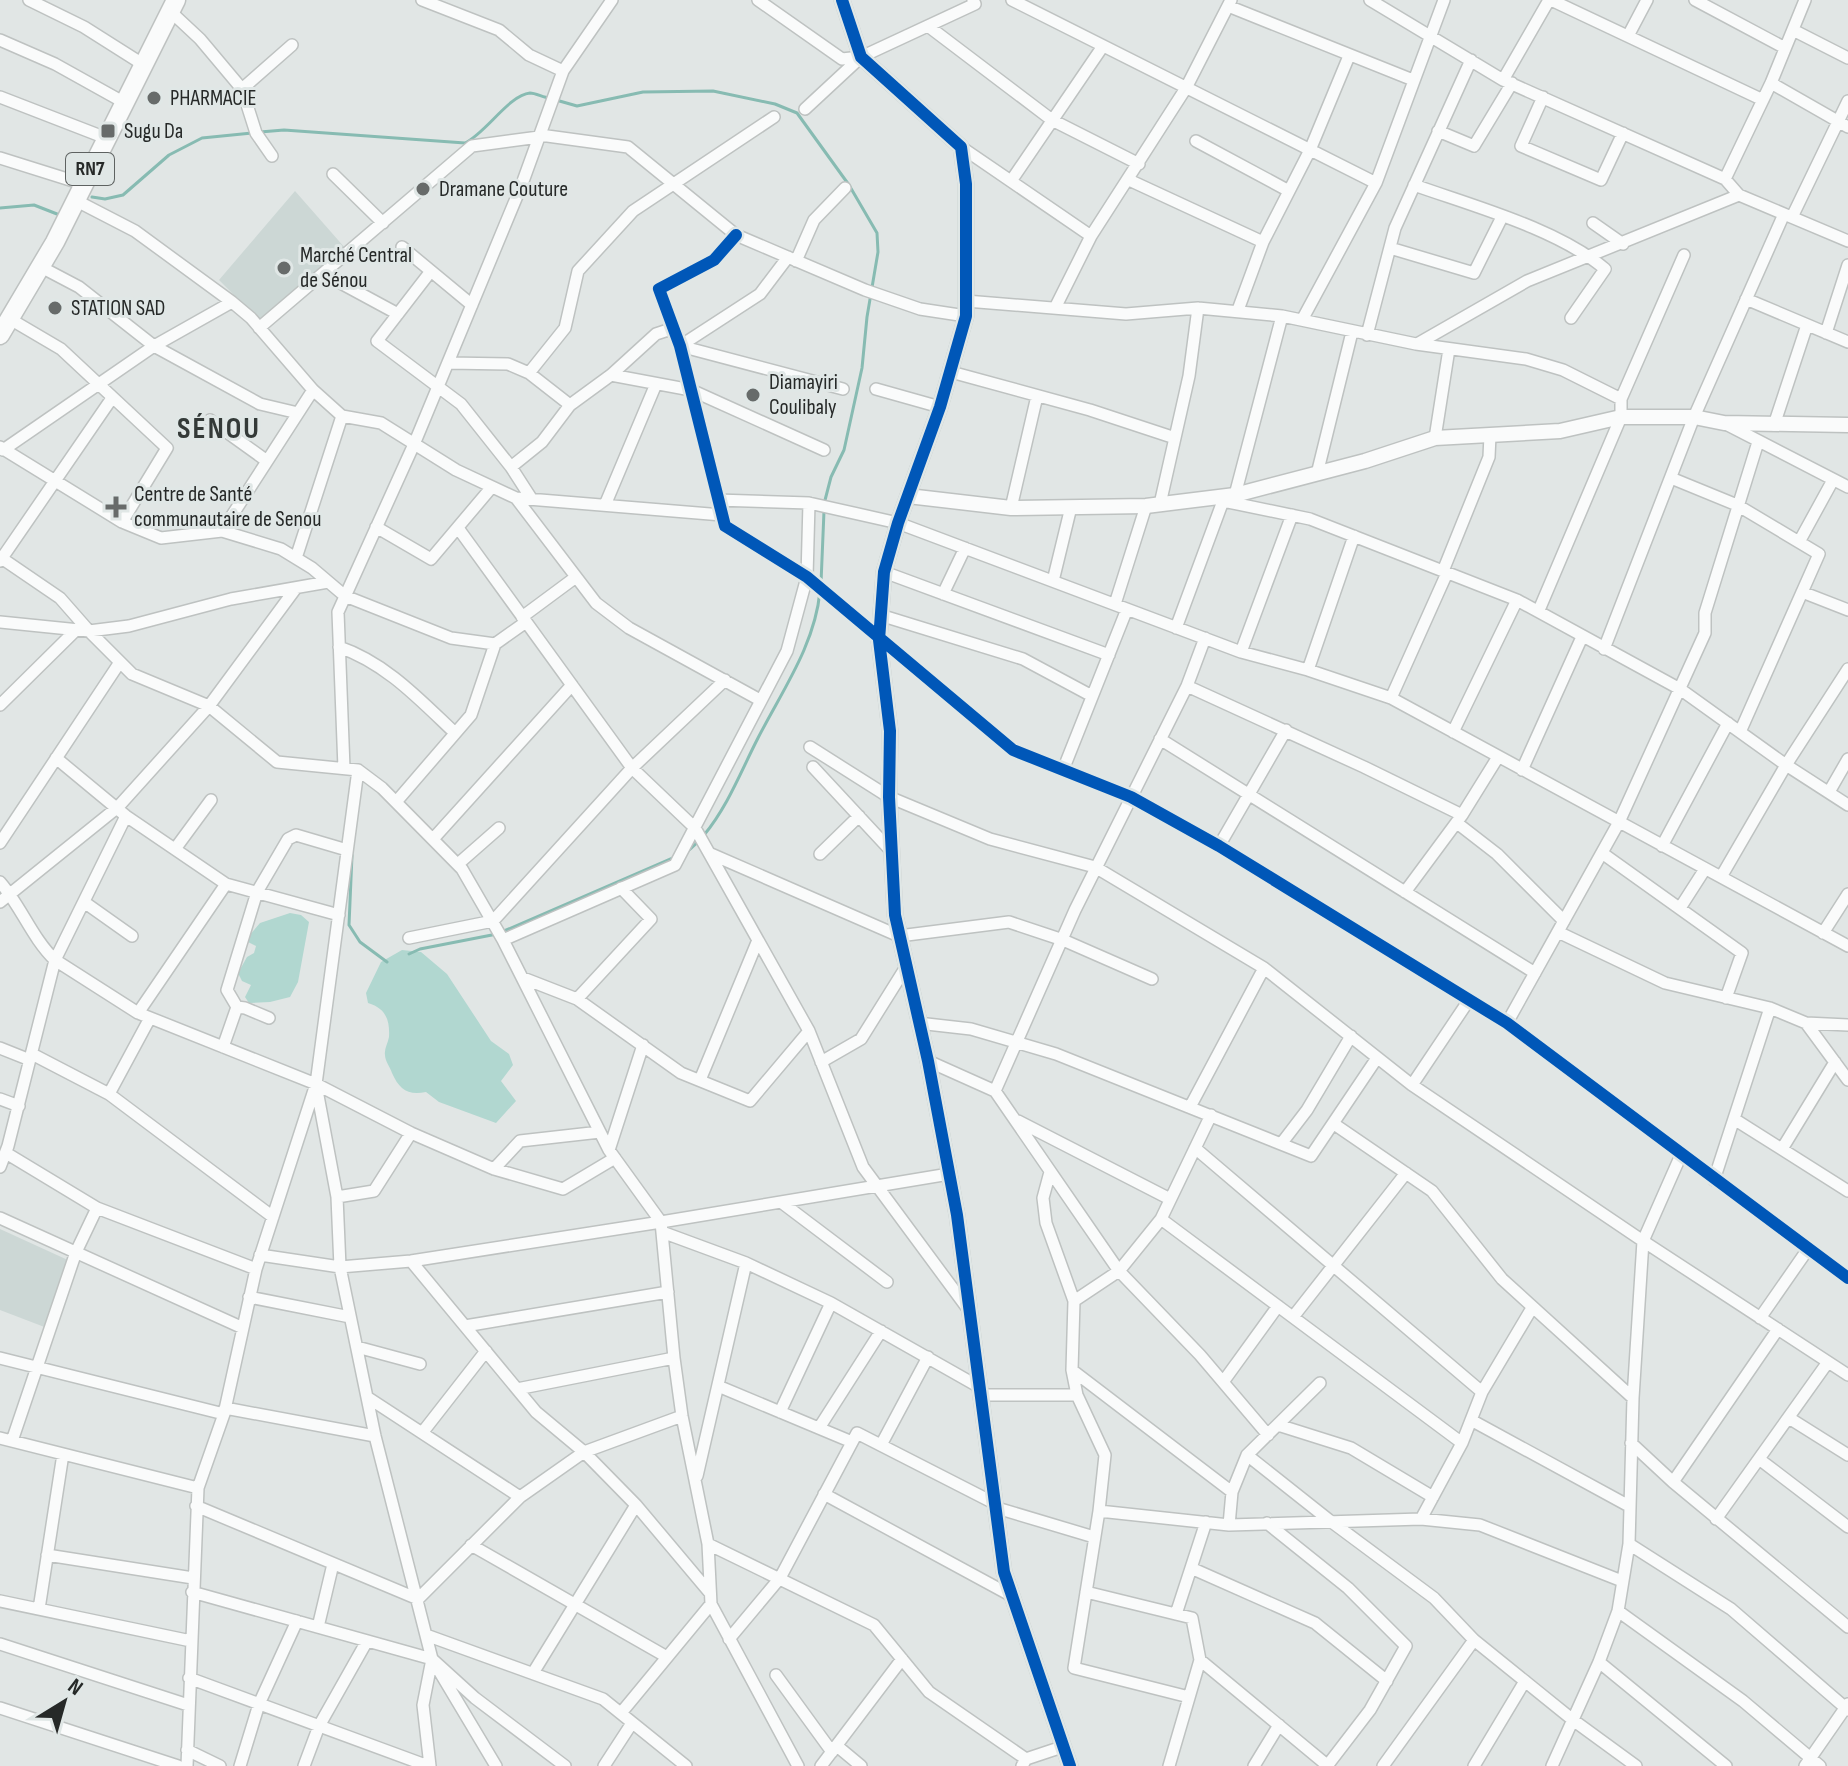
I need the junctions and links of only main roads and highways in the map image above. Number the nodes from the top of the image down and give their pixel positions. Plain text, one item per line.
1 (173, 5) edge
2 (4, 327) edge

1 - 2 highway, RN7

